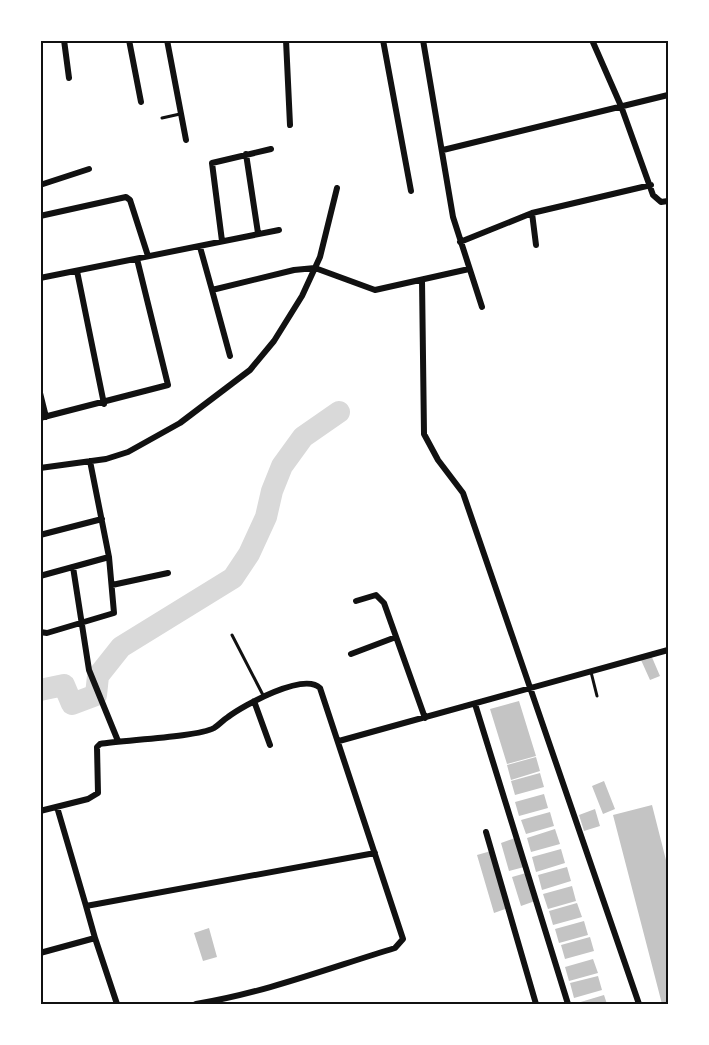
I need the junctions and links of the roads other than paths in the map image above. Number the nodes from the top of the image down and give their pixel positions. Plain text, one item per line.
1 (64, 40) edge
2 (129, 40) edge
3 (167, 40) edge
4 (286, 40) edge
5 (383, 40) edge
6 (423, 40) edge
7 (592, 40) edge
8 (69, 78) dead end
9 (669, 95) edge
10 (141, 102) dead end
11 (621, 106) junction
12 (180, 114) junction
13 (162, 118) dead end
14 (290, 125) dead end
15 (186, 140) dead end
16 (270, 149) dead end
17 (443, 150) junction
18 (246, 154) junction
19 (89, 169) dead end
20 (40, 185) edge
21 (651, 185) junction
22 (337, 188) dead end
23 (411, 191) dead end
24 (669, 201) edge
25 (532, 213) junction
26 (40, 216) edge
27 (279, 230) dead end
28 (258, 233) junction
29 (222, 241) junction
30 (460, 242) junction
31 (536, 245) dead end
32 (200, 247) junction
33 (148, 256) junction
34 (137, 259) junction
35 (315, 268) junction
36 (469, 269) junction
37 (77, 271) junction
38 (40, 278) edge
39 (422, 280) junction
40 (212, 290) junction
41 (482, 307) dead end
42 (230, 356) dead end
43 (40, 393) edge
44 (104, 404) junction
45 (43, 418) edge
46 (90, 461) junction
47 (40, 468) edge
48 (102, 519) junction
49 (40, 535) edge
50 (109, 557) junction
51 (73, 567) junction
52 (168, 573) dead end
53 (40, 576) edge
54 (112, 585) junction
55 (356, 601) dead end
56 (83, 623) junction
57 (40, 632) edge
58 (232, 635) dead end
59 (396, 637) junction
60 (669, 650) edge
61 (351, 654) dead end
62 (591, 672) junction
63 (529, 689) junction
64 (597, 696) dead end
65 (264, 697) junction
66 (254, 701) junction
67 (475, 704) junction
68 (425, 718) junction
69 (118, 741) junction
70 (339, 741) junction
71 (270, 745) dead end
72 (57, 807) junction
73 (40, 811) edge
74 (486, 832) dead end
75 (375, 853) junction
76 (86, 906) junction
77 (95, 938) junction
78 (40, 953) edge
79 (239, 1001) edge
80 (117, 1005) edge
81 (196, 1005) edge
82 (536, 1005) edge
83 (568, 1005) edge
84 (639, 1005) edge

1 - 8 street
2 - 10 street
3 - 12 street
4 - 14 street
5 - 23 street
6 - 17 street
7 - 11 street
9 - 11 street
11 - 17 street
11 - 21 street
12 - 13 lane
12 - 15 street
16 - 18 street
17 - 30 street
18 - 28 street
18 - 29 street
19 - 20 street
21 - 24 street
21 - 25 street
22 - 35 street
25 - 30 street
25 - 31 street
26 - 33 street
27 - 28 street
28 - 29 street
29 - 32 street
30 - 36 street
32 - 33 street
32 - 40 street
33 - 34 street
34 - 37 street
34 - 44 street
35 - 39 street
35 - 40 street
35 - 46 street
36 - 39 street
36 - 41 street
37 - 38 street
37 - 44 street
39 - 63 street
40 - 42 street
43 - 45 street
44 - 45 street
46 - 47 street
46 - 48 street
48 - 49 street
48 - 50 street
50 - 51 street
50 - 54 street
51 - 53 street
51 - 56 street
52 - 54 street
54 - 56 street
55 - 59 street
56 - 57 street
56 - 69 street
58 - 65 lane
59 - 61 street
59 - 68 street
60 - 62 street
62 - 63 street
62 - 64 lane
63 - 67 street
63 - 84 street
65 - 66 street
65 - 70 street
66 - 69 street
66 - 71 street
67 - 68 street
67 - 83 street
68 - 70 street
69 - 72 street
70 - 75 street
72 - 73 street
72 - 76 street
74 - 82 street
75 - 76 street
75 - 79 street
76 - 77 street
77 - 78 street
77 - 80 street
79 - 81 street

